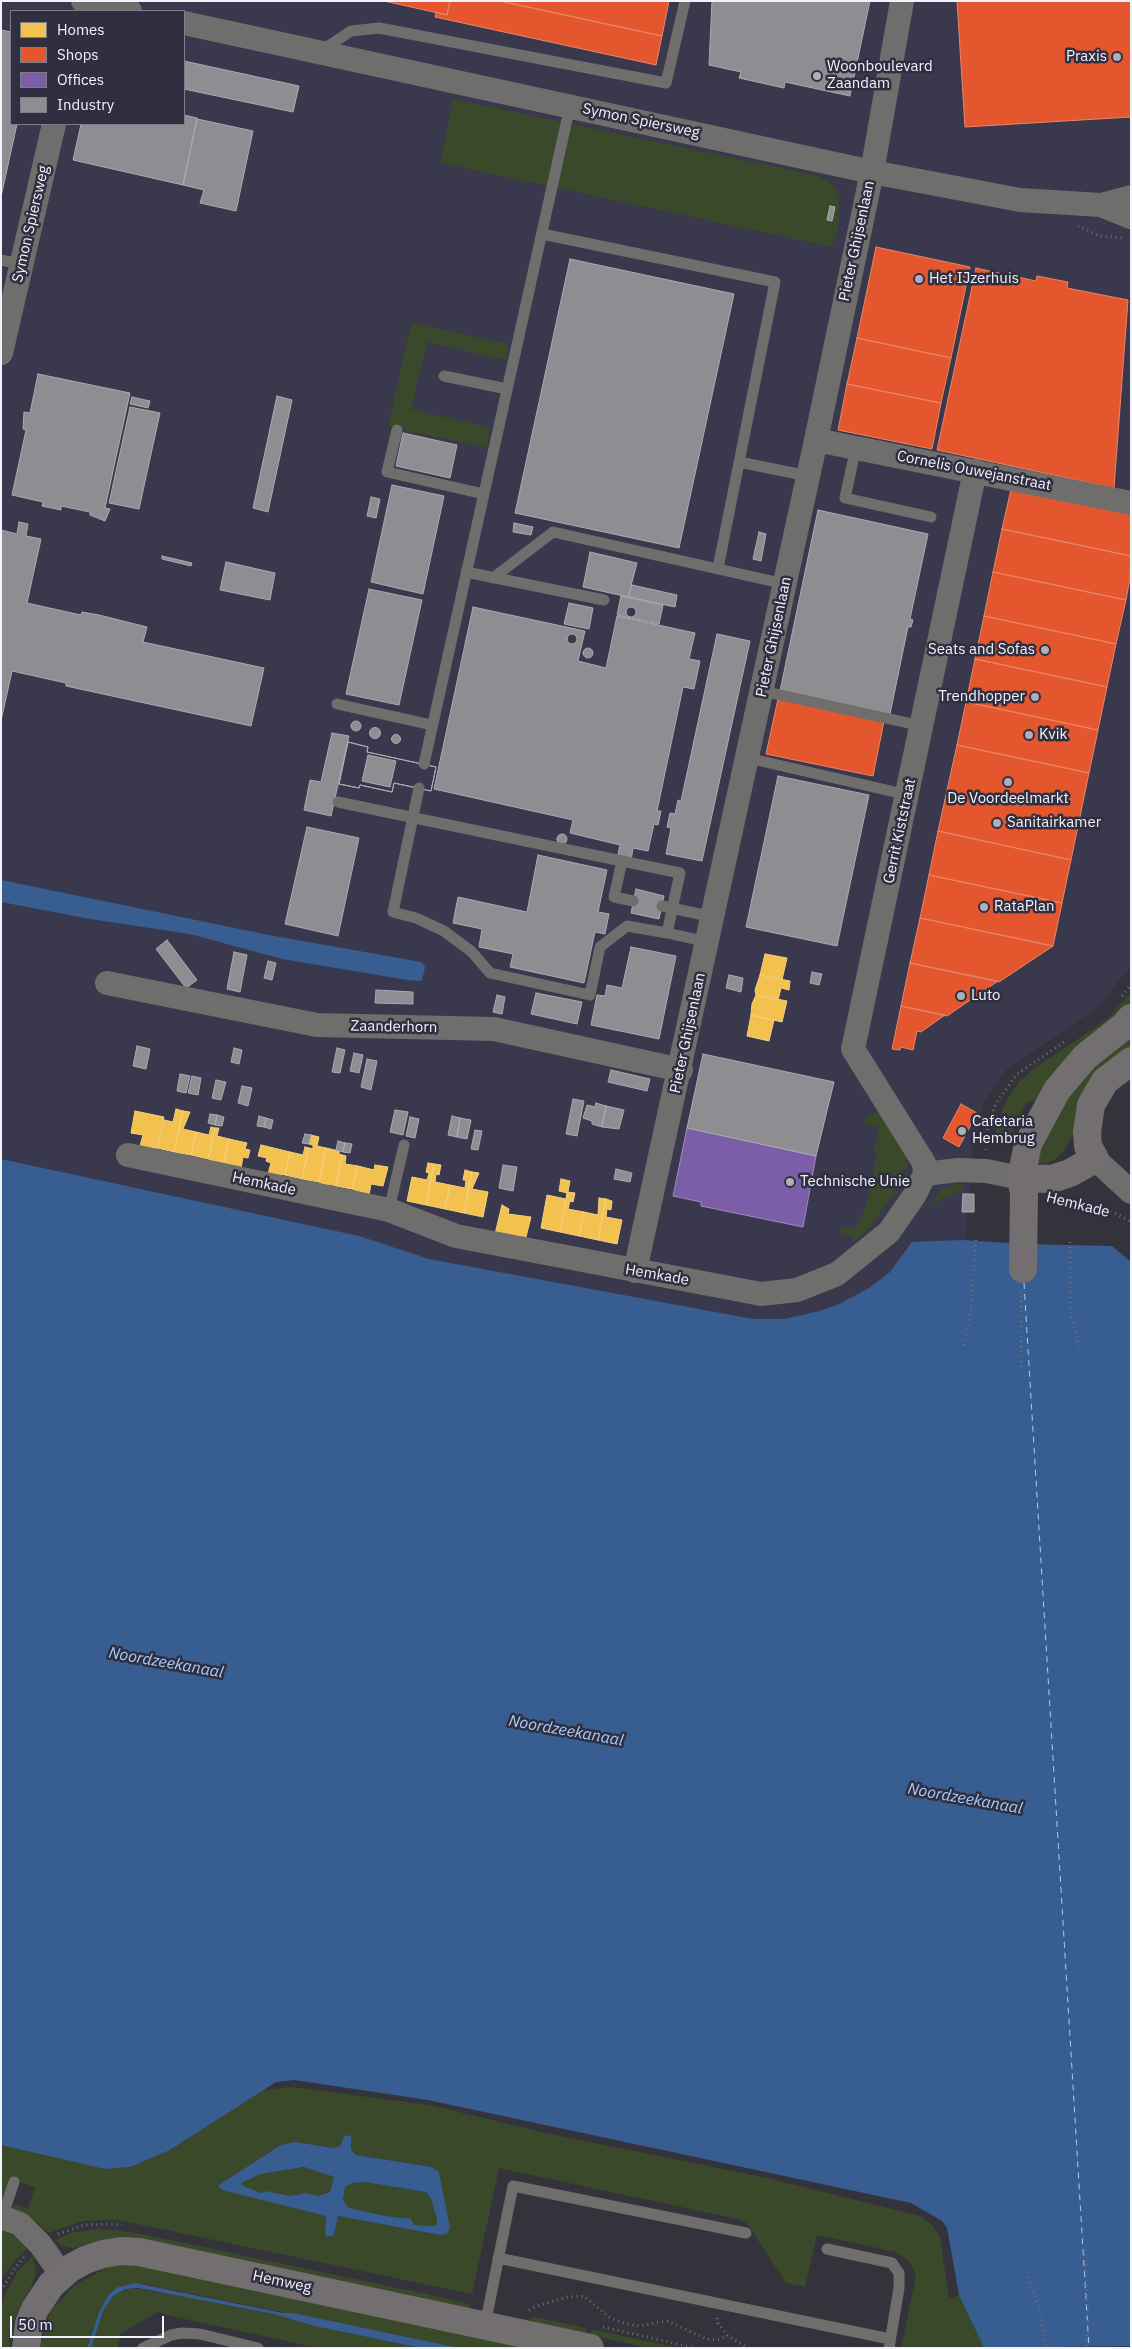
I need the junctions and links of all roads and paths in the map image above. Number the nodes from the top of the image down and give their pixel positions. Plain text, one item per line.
1 (82, 1) edge
2 (684, 1) edge
3 (902, 1) edge
4 (125, 10) edge
5 (185, 23) edge
6 (320, 52) junction
7 (570, 106) junction
8 (54, 125) edge
9 (872, 172) junction
10 (1131, 198) edge
11 (1101, 205) junction
12 (1131, 217) edge
13 (542, 234) junction
14 (11, 262) edge
15 (1, 353) edge
16 (444, 376) dead end
17 (507, 389) junction
18 (397, 430) dead end
19 (816, 440) junction
20 (856, 447) junction
21 (739, 462) junction
22 (975, 470) junction
23 (808, 476) junction
24 (484, 494) junction
25 (1131, 503) edge
26 (931, 517) dead end
27 (718, 568) junction
28 (466, 572) junction
29 (493, 578) junction
30 (785, 584) junction
31 (604, 600) dead end
32 (762, 691) junction
33 (337, 704) dead end
34 (432, 725) junction
35 (922, 726) junction
36 (748, 758) junction
37 (424, 764) dead end
38 (419, 788) dead end
39 (908, 794) junction
40 (338, 802) dead end
41 (413, 818) junction
42 (622, 861) junction
43 (634, 901) dead end
44 (667, 908) junction
45 (713, 917) junction
46 (668, 934) junction
47 (708, 942) junction
48 (107, 983) dead end
49 (1131, 1018) edge
50 (1131, 1062) edge
51 (681, 1070) junction
52 (404, 1145) dead end
53 (128, 1155) dead end
54 (1095, 1159) junction
55 (925, 1174) junction
56 (1021, 1178) junction
57 (1130, 1189) edge
58 (1065, 1199) dead end
59 (389, 1210) junction
60 (1131, 1222) edge
61 (976, 1236) dead end
62 (1070, 1242) dead end
63 (635, 1271) junction
64 (1022, 1277) joint
65 (1131, 1309) edge
66 (1125, 1312) dead end
67 (964, 1345) dead end
68 (1079, 1347) dead end
69 (1021, 1370) dead end
70 (14, 2182) dead end
71 (2, 2218) edge
72 (746, 2233) dead end
73 (40, 2244) junction
74 (826, 2249) dead end
75 (1085, 2250) dead end
76 (498, 2258) junction
77 (62, 2275) junction
78 (1028, 2277) dead end
79 (1, 2291) edge
80 (714, 2302) junction
81 (537, 2312) dead end
82 (485, 2325) junction
83 (728, 2336) junction
84 (570, 2342) edge
85 (890, 2343) edge
86 (1046, 2347) edge
87 (26, 2348) edge
88 (143, 2348) edge
89 (258, 2348) edge
90 (695, 2348) edge
91 (748, 2348) edge
92 (1086, 2348) edge

1 - 4 street
2 - 6 lane
3 - 9 street, Pieter Ghijsenlaan
5 - 6 street, Symon Spiersweg
6 - 7 street, Symon Spiersweg
7 - 9 street, Symon Spiersweg
7 - 13 lane
8 - 14 street, Symon Spiersweg
9 - 11 street, Symon Spiersweg
9 - 19 street, Pieter Ghijsenlaan
10 - 11 street, Symon Spiersweg
11 - 12 street, Symon Spiersweg
13 - 17 lane
13 - 21 lane
14 - 15 street, Symon Spiersweg
16 - 17 lane
17 - 24 lane
18 - 24 lane
19 - 20 street, Cornelis Ouwejanstraat
19 - 23 street, Pieter Ghijsenlaan
20 - 22 street, Cornelis Ouwejanstraat
20 - 26 lane
21 - 23 lane
21 - 27 lane
22 - 25 street, Cornelis Ouwejanstraat
22 - 35 street, Gerrit Kiststraat
23 - 30 street, Pieter Ghijsenlaan
24 - 28 lane
27 - 29 lane
27 - 30 lane
28 - 29 lane
28 - 34 lane
29 - 31 lane
30 - 32 street, Pieter Ghijsenlaan
32 - 35 lane
32 - 36 street, Pieter Ghijsenlaan
33 - 34 lane
34 - 37 lane
35 - 39 street, Gerrit Kiststraat
36 - 39 lane
36 - 45 street, Pieter Ghijsenlaan
38 - 41 lane
39 - 55 street, Gerrit Kiststraat
40 - 41 lane
41 - 42 lane
41 - 46 lane
42 - 43 lane
42 - 44 lane
44 - 45 lane
44 - 46 lane
45 - 47 street, Pieter Ghijsenlaan
46 - 47 lane
47 - 51 street, Pieter Ghijsenlaan
48 - 51 street, Zaanderhorn
49 - 56 street
50 - 54 street
51 - 63 street, Pieter Ghijsenlaan
52 - 59 lane
53 - 59 street, Hemkade
54 - 56 street, Hemkade
54 - 57 street, Hemkade
55 - 56 street, Hemkade
55 - 63 street, Hemkade
56 - 64 street
58 - 60 path, Hemkade
59 - 63 street, Hemkade
61 - 67 path
62 - 68 path
64 - 69 path
65 - 66 path
70 - 71 lane
71 - 73 street
72 - 76 lane
73 - 77 street
73 - 79 path
74 - 85 lane
75 - 92 path
76 - 80 lane
76 - 82 lane
77 - 82 street, Hemweg
77 - 87 street, Hemweg
78 - 86 path
80 - 83 path
80 - 85 lane
81 - 83 path
82 - 84 street, Hemweg
83 - 91 path
84 - 90 path
88 - 89 lane

